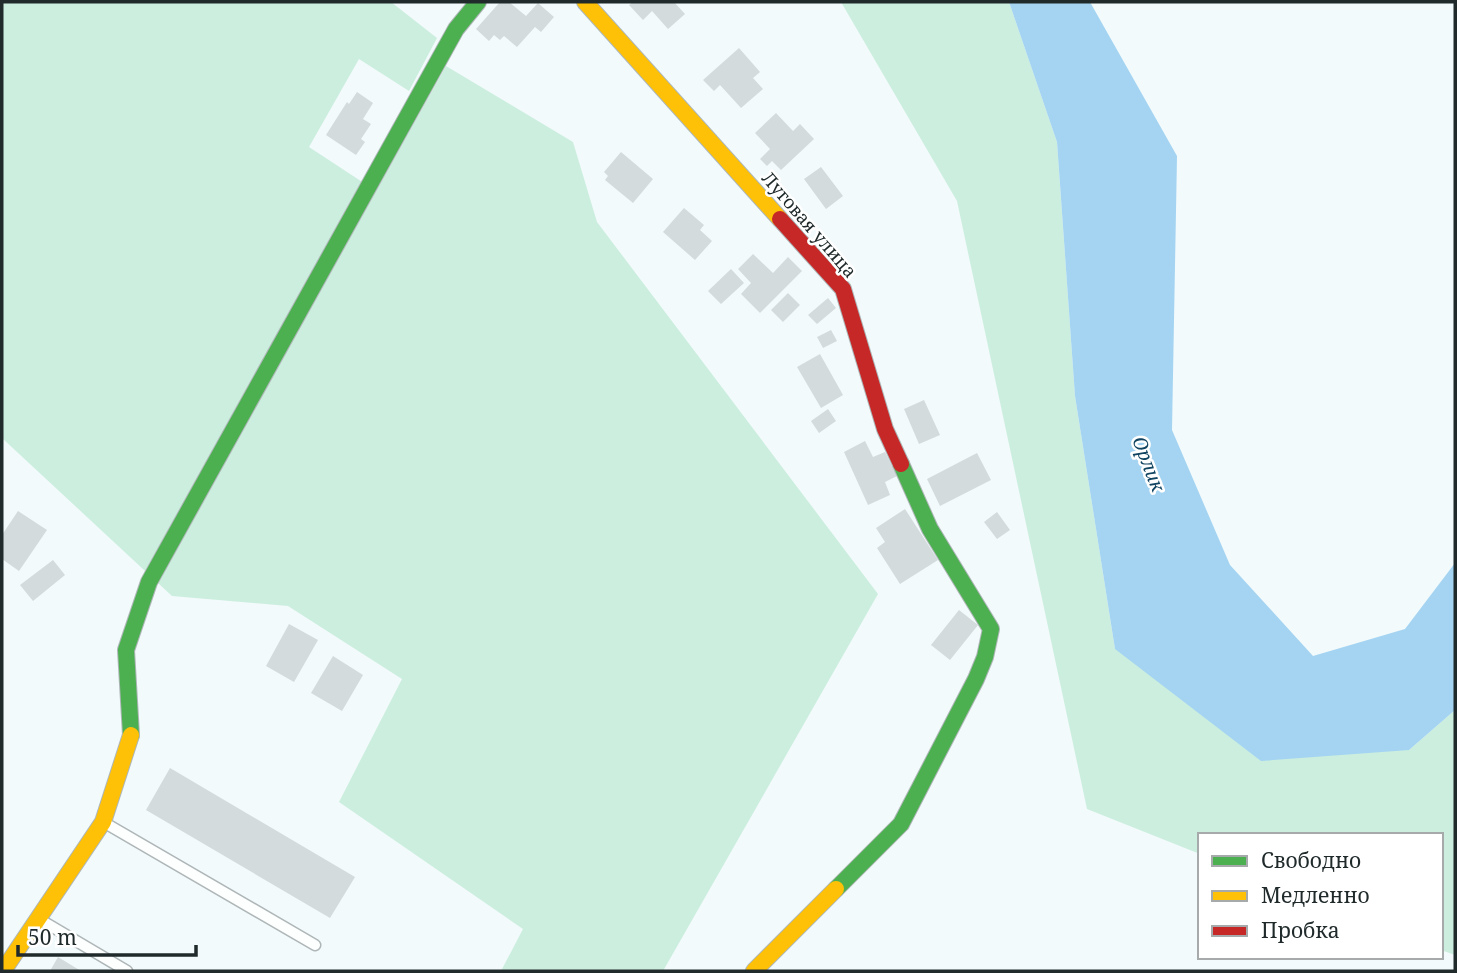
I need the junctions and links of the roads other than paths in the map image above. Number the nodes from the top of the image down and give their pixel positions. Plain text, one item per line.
1 (478, 2) edge
2 (585, 2) edge
3 (103, 822) junction
4 (37, 918) junction
5 (315, 945) dead end
6 (3, 971) edge
7 (127, 971) edge
8 (754, 971) edge

1 - 3 street
2 - 8 street, Луговая улица
3 - 4 street
3 - 5 lane
4 - 6 street
4 - 7 lane

